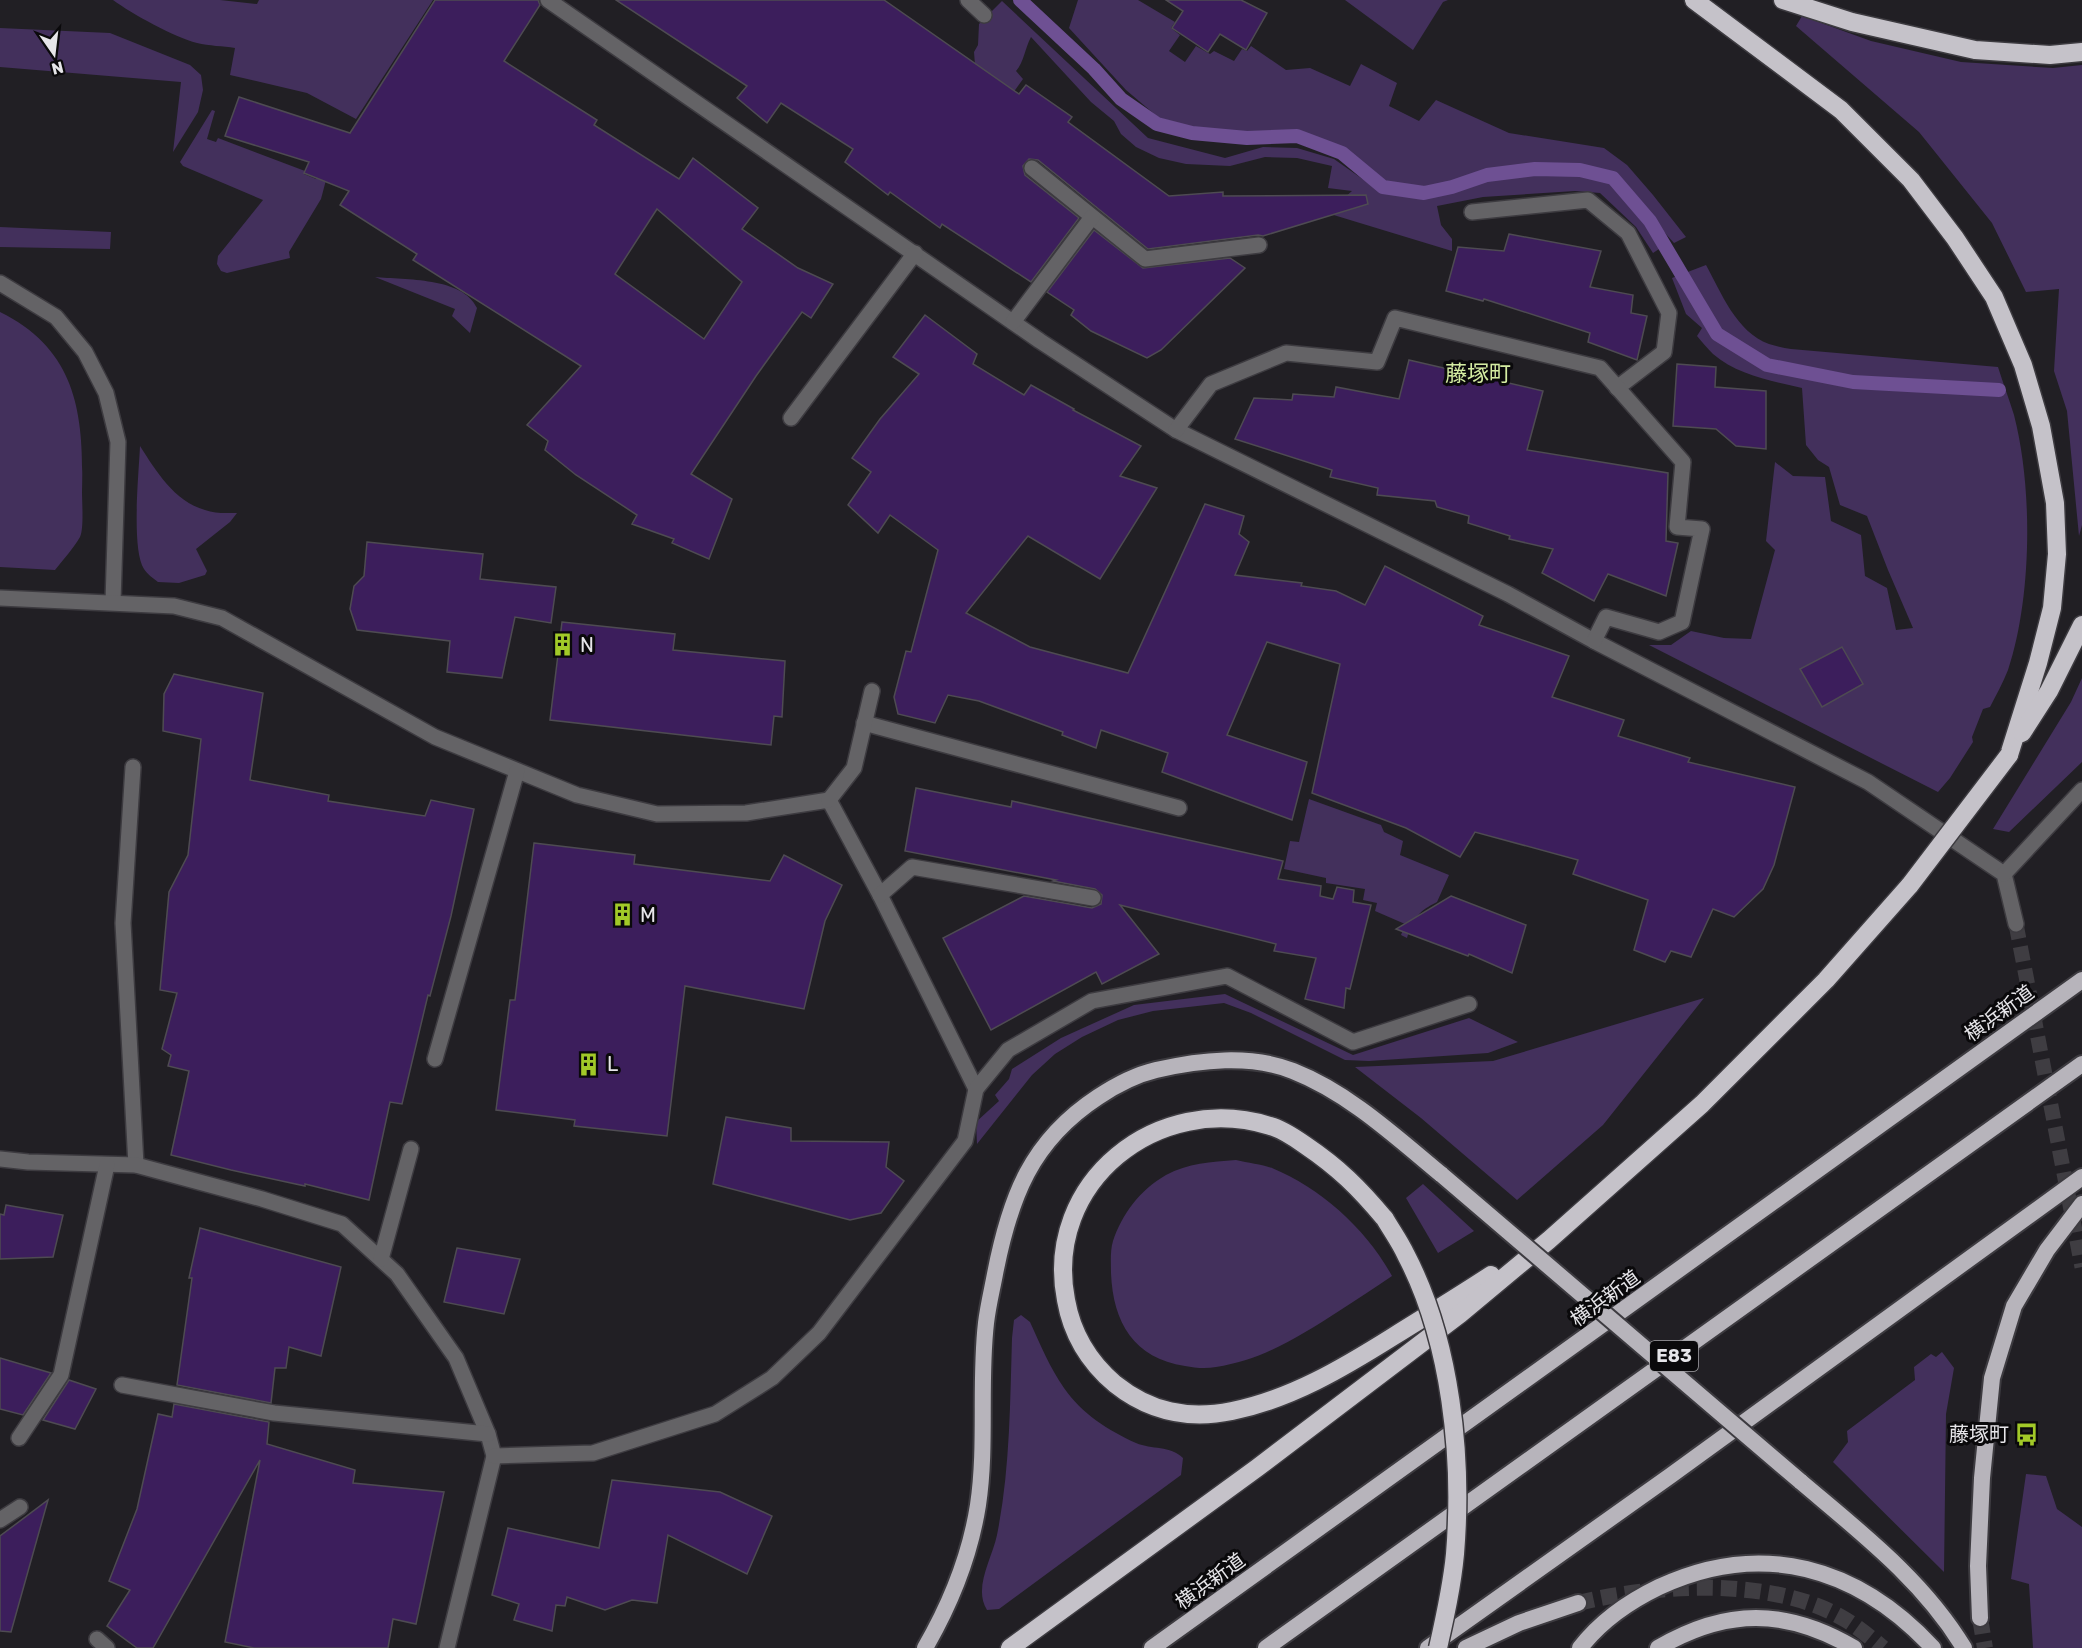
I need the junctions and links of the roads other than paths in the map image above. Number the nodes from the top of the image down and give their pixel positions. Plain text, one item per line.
1 (548, 0) edge
2 (968, 0) edge
3 (1694, 0) edge
4 (1783, 0) edge
5 (984, 15) dead end
6 (2082, 52) edge
7 (1032, 168) dead end
8 (1472, 212) dead end
9 (1092, 217) junction
10 (1259, 245) dead end
11 (915, 253) junction
12 (0, 283) edge
13 (1013, 322) junction
14 (1617, 387) junction
15 (791, 418) dead end
16 (1176, 430) junction
17 (0, 598) edge
18 (113, 602) junction
19 (2082, 626) edge
20 (1594, 641) junction
21 (872, 691) dead end
22 (864, 723) junction
23 (2009, 755) junction
24 (133, 767) dead end
25 (517, 771) junction
26 (2082, 790) edge
27 (829, 800) junction
28 (1179, 807) dead end
29 (2004, 874) junction
30 (880, 895) junction
31 (1093, 898) dead end
32 (2016, 924) tunnel mouth
33 (2082, 980) edge
34 (1469, 1004) dead end
35 (435, 1059) dead end
36 (2082, 1064) edge
37 (976, 1089) junction
38 (411, 1149) dead end
39 (0, 1159) edge
40 (107, 1165) junction
41 (136, 1165) junction
42 (2082, 1177) edge
43 (2082, 1204) edge
44 (1549, 1240) junction
45 (381, 1259) junction
46 (122, 1385) dead end
47 (489, 1434) junction
48 (19, 1438) dead end
49 (494, 1456) junction
50 (20, 1507) dead end
51 (0, 1520) edge
52 (1578, 1603) tunnel mouth
53 (1980, 1618) tunnel mouth
54 (447, 1648) edge
55 (925, 1648) edge
56 (1010, 1648) edge
57 (1152, 1648) edge
58 (1266, 1648) edge
59 (1428, 1648) edge
60 (1438, 1648) edge
61 (1467, 1648) edge
62 (1580, 1648) edge
63 (1658, 1648) edge
64 (1854, 1648) edge
65 (1933, 1648) edge
66 (1964, 1648) edge

1 - 11 street
2 - 5 street
3 - 23 highway
4 - 6 highway
7 - 9 street
8 - 14 street
9 - 10 street
9 - 13 street
11 - 13 street
11 - 15 street
12 - 18 street
13 - 16 street
14 - 16 street
14 - 20 street
16 - 20 street
17 - 18 street
18 - 25 street
19 - 23 highway
20 - 29 street
21 - 22 street
22 - 27 street
22 - 28 street
23 - 44 highway, bridge
24 - 41 street
25 - 27 street
25 - 35 street
26 - 29 street
27 - 30 street
29 - 32 street
30 - 31 street
30 - 37 street
33 - 57 highway, 横浜新道
34 - 37 street
36 - 58 highway, E83
37 - 49 street
38 - 45 street
39 - 40 street
40 - 41 street
40 - 48 street
41 - 45 street
42 - 59 highway
43 - 53 highway
44 - 56 highway
44 - 60 highway, bridge
45 - 47 street
46 - 47 street
47 - 49 street
49 - 54 street
50 - 51 street
52 - 61 highway
55 - 66 highway, bridge
62 - 65 highway
63 - 64 highway

